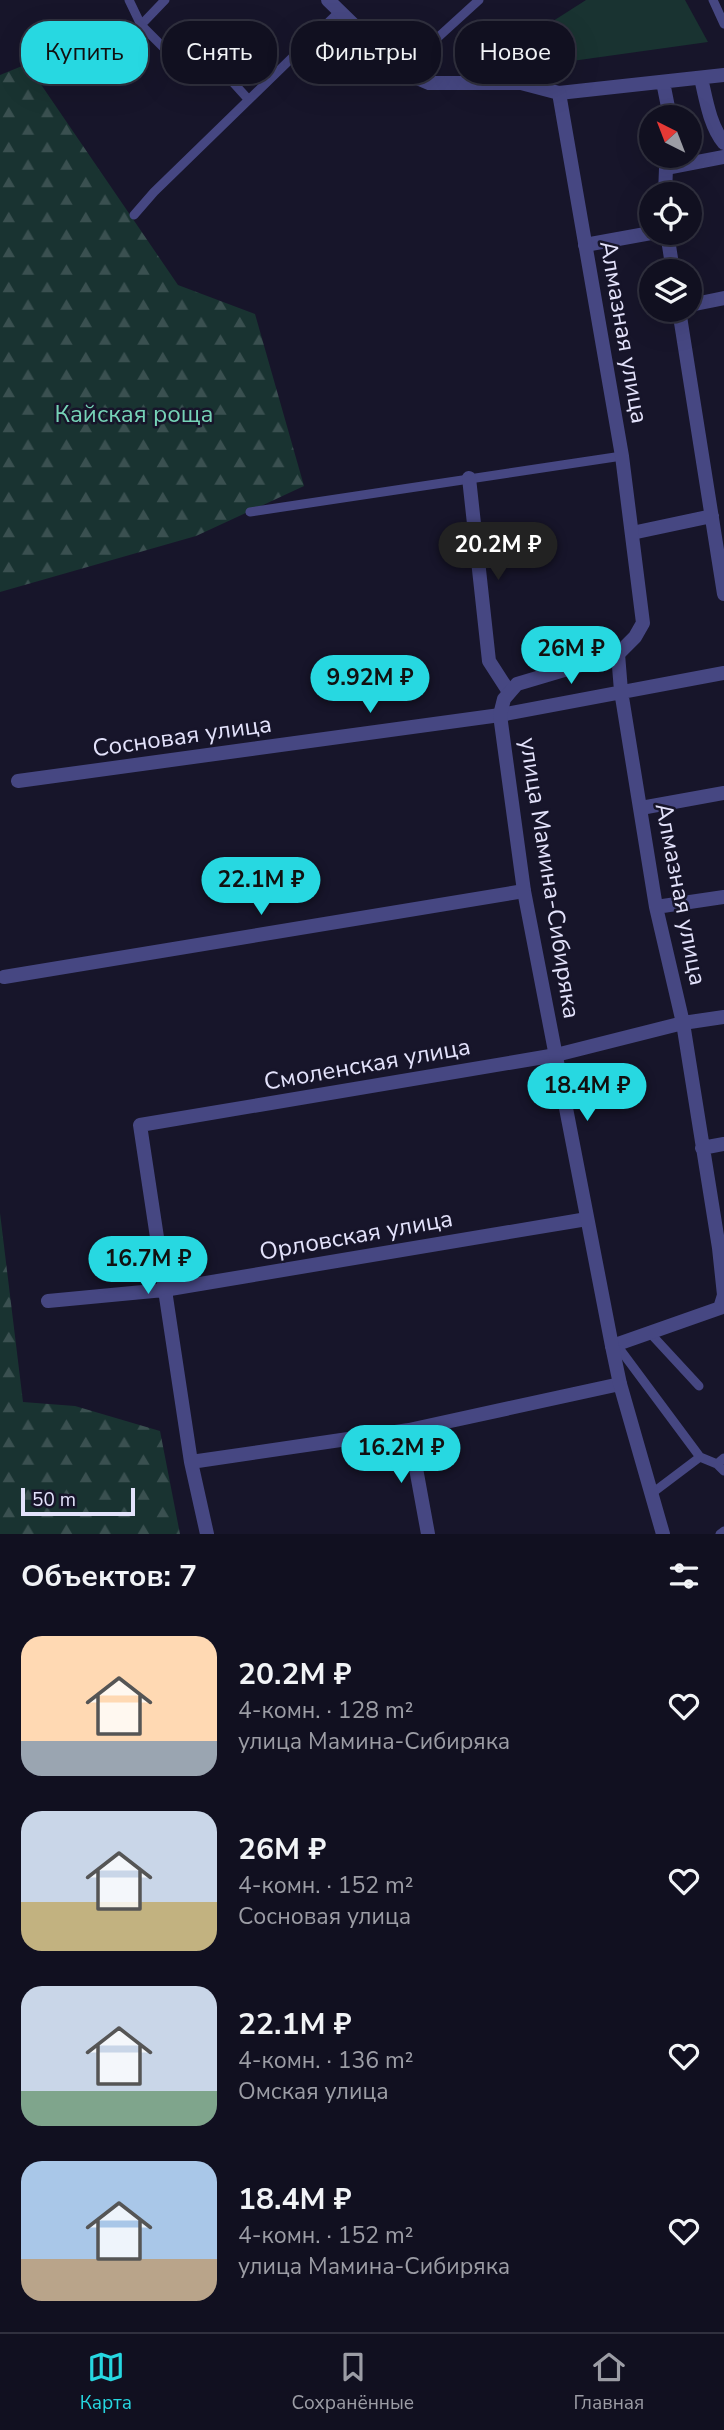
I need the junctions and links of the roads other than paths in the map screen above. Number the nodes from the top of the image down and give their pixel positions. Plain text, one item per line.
1 (128, 0) edge
2 (165, 0) edge
3 (328, 0) edge
4 (480, 0) edge
5 (713, 0) edge
6 (340, 11) junction
7 (139, 21) edge
8 (145, 21) edge
9 (350, 21) edge
10 (724, 24) edge
11 (148, 32) edge
12 (441, 35) edge
13 (162, 46) edge
14 (724, 75) edge
15 (701, 78) junction
16 (663, 82) junction
17 (441, 83) edge
18 (234, 84) edge
19 (559, 93) junction
20 (248, 99) junction
21 (668, 105) edge
22 (724, 143) edge
23 (724, 157) edge
24 (702, 159) edge
25 (134, 215) dead end
26 (639, 235) edge
27 (585, 245) junction
28 (724, 298) edge
29 (702, 303) edge
30 (681, 322) edge
31 (622, 456) junction
32 (469, 478) junction
33 (250, 512) dead end
34 (712, 516) junction
35 (632, 533) junction
36 (724, 594) edge
37 (618, 654) junction
38 (724, 673) edge
39 (621, 691) junction
40 (509, 692) junction
41 (500, 715) junction
42 (18, 781) dead end
43 (724, 793) edge
44 (641, 808) junction
45 (524, 891) junction
46 (724, 897) edge
47 (656, 907) junction
48 (4, 977) dead end
49 (724, 1017) edge
50 (683, 1023) junction
51 (556, 1055) junction
52 (724, 1143) edge
53 (702, 1148) junction
54 (587, 1219) junction
55 (721, 1247) edge
56 (164, 1290) junction
57 (48, 1301) dead end
58 (722, 1311) edge
59 (650, 1333) junction
60 (614, 1345) junction
61 (620, 1384) junction
62 (698, 1386) dead end
63 (409, 1430) junction
64 (700, 1457) junction
65 (191, 1462) junction
66 (722, 1464) edge
67 (651, 1494) junction
68 (207, 1534) edge
69 (428, 1534) edge
70 (663, 1534) edge

1 - 7 lane
2 - 8 lane
3 - 6 street
4 - 12 lane
5 - 10 lane
6 - 9 street
6 - 20 lane
11 - 13 lane
14 - 15 street
15 - 16 street
15 - 22 street
16 - 19 street
16 - 21 street
17 - 19 street
18 - 20 lane
19 - 27 street, Алмазная улица
20 - 25 lane
23 - 24 street
26 - 27 street
27 - 31 street, Алмазная улица
28 - 29 street
30 - 34 street
31 - 32 lane
31 - 35 street, Алмазная улица
32 - 33 lane
32 - 40 street
34 - 35 street
34 - 36 street
35 - 37 street, Алмазная улица
37 - 39 street, Алмазная улица
37 - 40 street
38 - 39 street, Сосновая улица
39 - 41 street, Сосновая улица
39 - 44 street, Алмазная улица
40 - 41 street, улица Мамина-Сибиряка
41 - 42 street, Сосновая улица
41 - 45 street, улица Мамина-Сибиряка
43 - 44 street
44 - 47 street, Алмазная улица
45 - 48 street
45 - 51 street, улица Мамина-Сибиряка
46 - 47 street
47 - 50 street, Алмазная улица
49 - 50 street, Смоленская улица
50 - 51 street, Смоленская улица
50 - 53 street, Алмазная улица
51 - 54 street, улица Мамина-Сибиряка
51 - 56 street, Смоленская улица
52 - 53 street
53 - 55 street, Алмазная улица
54 - 56 street, Орловская улица
54 - 60 street, улица Мамина-Сибиряка
55 - 58 street, Алмазная улица
56 - 57 street, Орловская улица
56 - 65 street
58 - 59 street
59 - 60 street
59 - 62 lane
60 - 61 street, улица Мамина-Сибиряка
60 - 64 lane
61 - 63 street
61 - 67 street, улица Мамина-Сибиряка
63 - 65 street
63 - 69 street
64 - 66 lane
64 - 67 lane
65 - 68 street
67 - 70 street, улица Мамина-Сибиряка

